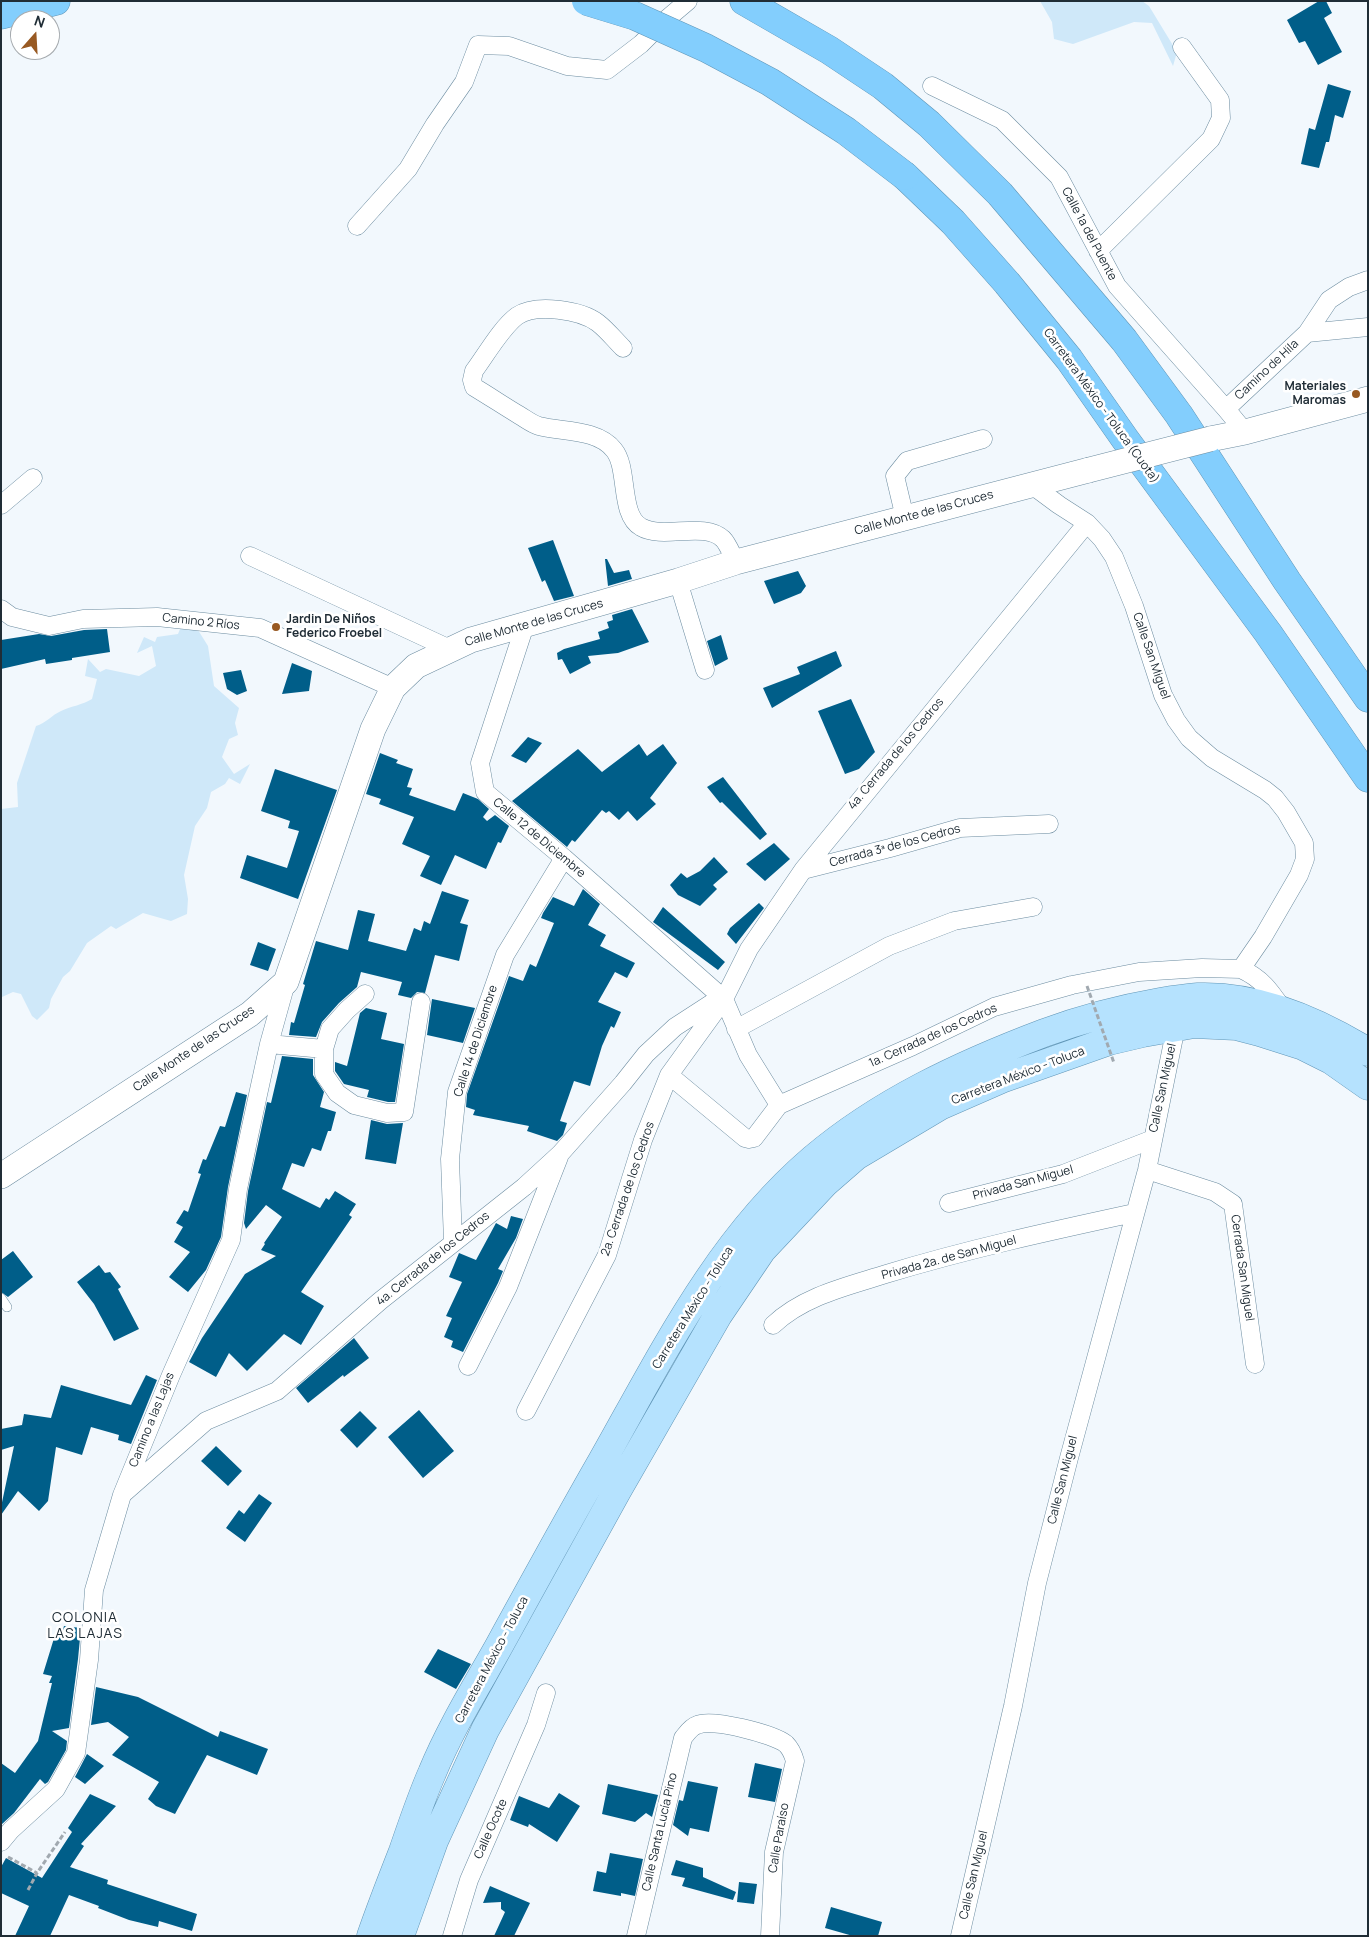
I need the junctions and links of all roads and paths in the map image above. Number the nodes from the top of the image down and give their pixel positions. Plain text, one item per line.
1 (56, 1) edge
2 (586, 1) edge
3 (688, 1) edge
4 (744, 1) edge
5 (9, 13) edge
6 (1182, 47) dead end
7 (932, 86) dead end
8 (357, 226) dead end
9 (1098, 251) junction
10 (1368, 280) edge
11 (1368, 326) edge
12 (1307, 333) junction
13 (623, 348) dead end
14 (1368, 399) edge
15 (1226, 408) junction
16 (1245, 432) junction
17 (984, 439) dead end
18 (33, 478) dead end
19 (1032, 485) junction
20 (1, 505) edge
21 (905, 518) junction
22 (1087, 523) junction
23 (250, 556) dead end
24 (736, 562) junction
25 (678, 581) junction
26 (1, 609) edge
27 (525, 625) junction
28 (450, 649) junction
29 (705, 670) dead end
30 (394, 688) junction
31 (1368, 698) edge
32 (1368, 778) edge
33 (1049, 824) dead end
34 (564, 858) junction
35 (802, 870) junction
36 (1033, 907) dead end
37 (1241, 969) junction
38 (286, 982) junction
39 (1087, 986) dead end
40 (365, 994) dead end
41 (724, 999) junction
42 (421, 1002) dead end
43 (1284, 1011) junction
44 (1176, 1027) junction
45 (736, 1029) junction
46 (268, 1044) junction
47 (324, 1050) junction
48 (1368, 1052) edge
49 (1114, 1064) dead end
50 (669, 1075) junction
51 (1368, 1086) edge
52 (779, 1106) junction
53 (1153, 1139) junction
54 (560, 1154) junction
55 (1146, 1170) junction
56 (1, 1176) edge
57 (949, 1203) dead end
58 (1134, 1212) junction
59 (453, 1242) junction
60 (1, 1298) edge
61 (7, 1308) dead end
62 (773, 1325) dead end
63 (1255, 1364) dead end
64 (468, 1366) dead end
65 (526, 1411) dead end
66 (122, 1495) junction
67 (546, 1693) dead end
68 (786, 1745) joint
69 (65, 1832) dead end
70 (1, 1842) edge
71 (1, 1853) edge
72 (37, 1872) junction
73 (28, 1890) dead end
74 (371, 1936) edge
75 (400, 1936) edge
76 (452, 1936) edge
77 (636, 1936) edge
78 (770, 1936) edge
79 (960, 1936) edge

1 - 5 highway
2 - 32 highway, Carretera México - Toluca (Cuota), bridge
3 - 8 street
4 - 31 highway
6 - 9 street
7 - 9 street, Calle 1a del Puente
9 - 15 street, Calle 1a del Puente
10 - 12 street
11 - 12 street, Camino de Hila
12 - 15 street, Camino de Hila
13 - 24 street
14 - 16 street
15 - 16 street, Camino de Hila
16 - 19 street, Calle Monte de las Cruces, bridge
17 - 21 street
18 - 20 street
19 - 21 street, Calle Monte de las Cruces
19 - 22 street, Calle San Miguel
21 - 24 street, Calle Monte de las Cruces
22 - 35 street, 4a. Cerrada de los Cedros
22 - 37 street, Calle San Miguel
23 - 28 street
24 - 25 street, Calle Monte de las Cruces
25 - 27 street, Calle Monte de las Cruces
25 - 29 street
26 - 30 street, Camino 2 Ríos
27 - 28 street, Calle Monte de las Cruces
27 - 34 street, Calle 12 de Diciembre
28 - 30 street, Calle Monte de las Cruces
30 - 38 street, Calle Monte de las Cruces
33 - 35 street, Cerrada 3ª de los Cedros
34 - 41 street, Calle 12 de Diciembre
34 - 59 street, Calle 14 de Diciembre
35 - 41 street, 4a. Cerrada de los Cedros
36 - 45 street
37 - 43 street
37 - 52 street, 1a. Cerrada de los Cedros
38 - 46 street, Camino a las Lajas
38 - 56 street, Calle Monte de las Cruces
39 - 49 path, bridge
40 - 47 street
41 - 45 street
41 - 50 street, 2a. Cerrada de los Cedros
41 - 54 street, 4a. Cerrada de los Cedros
42 - 47 street
43 - 48 main road, Carretera México - Toluca
43 - 74 main road, Carretera México - Toluca
44 - 51 main road, Carretera México - Toluca
44 - 53 street, Calle San Miguel
44 - 75 main road, Carretera México - Toluca
45 - 52 street
46 - 47 street
46 - 66 street, Camino a las Lajas
50 - 52 street, 1a. Cerrada de los Cedros
50 - 65 street, 2a. Cerrada de los Cedros
53 - 55 street, Calle San Miguel
53 - 57 street, Privada San Miguel
54 - 59 street, 4a. Cerrada de los Cedros
54 - 64 street
55 - 58 street, Calle San Miguel
55 - 63 street, Cerrada San Miguel
58 - 62 street, Privada 2a. de San Miguel
58 - 79 street, Calle San Miguel
59 - 66 street, 4a. Cerrada de los Cedros
60 - 61 lane
66 - 70 street, Camino a las Lajas
67 - 76 street, Calle Ocote
68 - 77 street, Calle Santa Lucía Pino
68 - 78 street, Calle Paraíso
69 - 72 path
71 - 72 path
72 - 73 path

